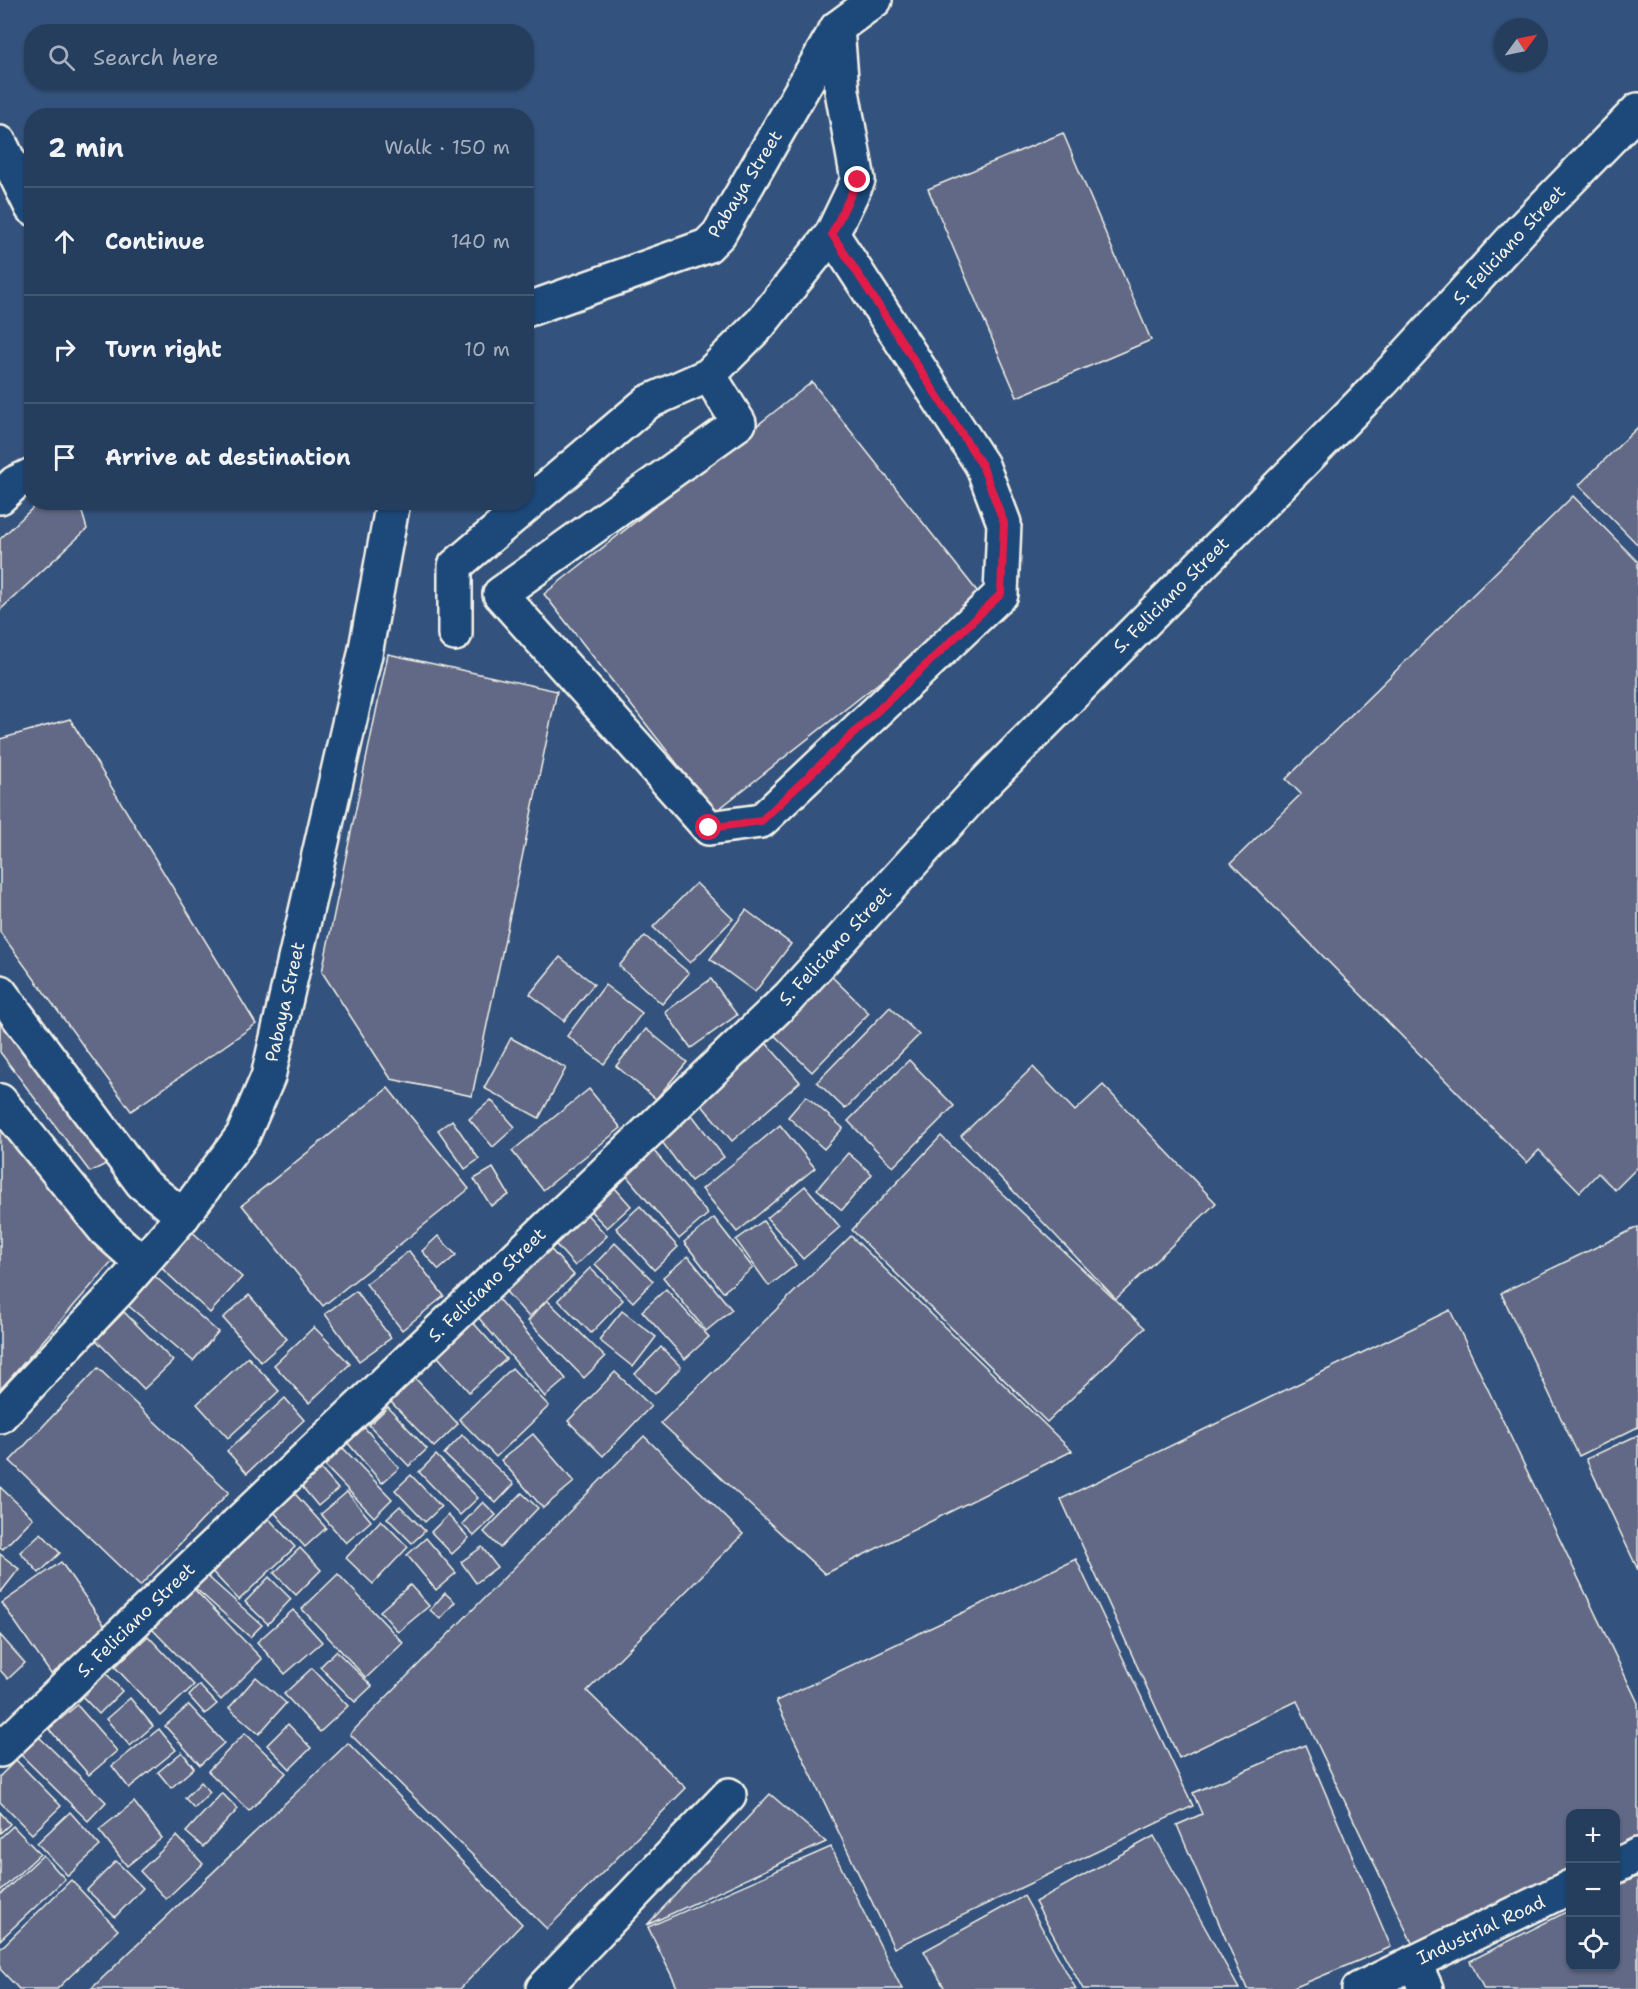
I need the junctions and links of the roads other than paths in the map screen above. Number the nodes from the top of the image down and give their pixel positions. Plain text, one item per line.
1 (875, 0) edge
2 (837, 28) junction
3 (1638, 110) edge
4 (0, 143) edge
5 (24, 192) edge
6 (832, 234) junction
7 (534, 307) edge
8 (709, 375) junction
9 (24, 479) edge
10 (0, 497) edge
11 (534, 499) edge
12 (392, 510) edge
13 (521, 510) edge
14 (455, 634) dead end
15 (0, 992) edge
16 (0, 1101) edge
17 (183, 1216) junction
18 (142, 1263) junction
19 (0, 1416) edge
20 (0, 1750) edge
21 (729, 1795) dead end
22 (1638, 1855) edge
23 (1620, 1864) edge
24 (1566, 1889) edge
25 (1420, 1976) edge
26 (543, 1989) edge
27 (1359, 1989) edge

1 - 2 street, Pabaya Street
2 - 6 street
2 - 7 street, Pabaya Street
3 - 20 street, S. Feliciano Street
4 - 5 street
6 - 8 street
6 - 8 street
8 - 11 street
9 - 10 street
12 - 17 street, Pabaya Street
13 - 14 street
15 - 17 street
16 - 18 street
17 - 18 street, Pabaya Street
18 - 19 street, Pabaya Street
21 - 26 street
22 - 23 street
24 - 25 street, Industrial Road
25 - 27 street, Industrial Road

